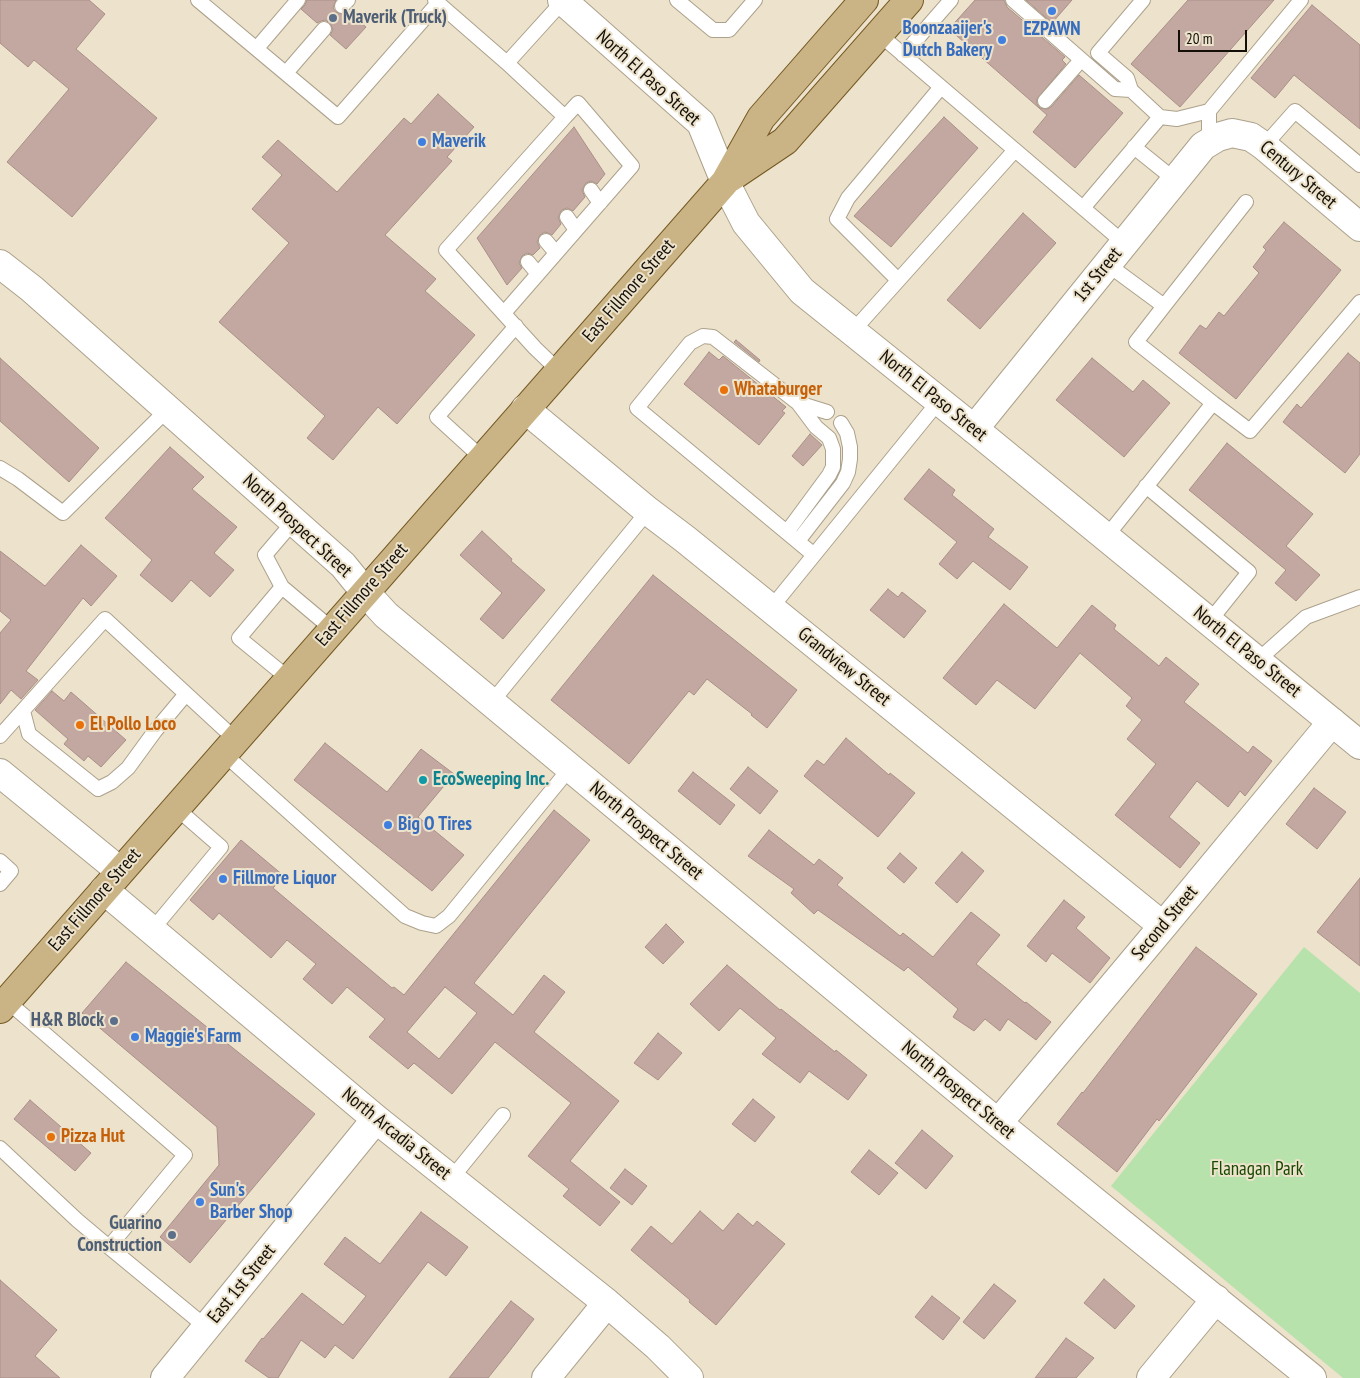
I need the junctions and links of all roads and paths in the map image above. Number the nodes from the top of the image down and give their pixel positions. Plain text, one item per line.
1 (198, 0) edge
2 (298, 0) edge
3 (563, 0) edge
4 (677, 0) edge
5 (755, 0) edge
6 (864, 0) edge
7 (908, 0) edge
8 (951, 0) edge
9 (1013, 0) edge
10 (1142, 0) edge
11 (1301, 0) edge
12 (437, 1) edge
13 (324, 29) dead end
14 (879, 34) junction
15 (257, 48) junction
16 (903, 55) junction
17 (1081, 60) junction
18 (506, 63) junction
19 (286, 73) junction
20 (941, 87) junction
21 (1131, 90) junction
22 (1045, 100) dead end
23 (1209, 111) junction
24 (565, 117) junction
25 (1160, 117) junction
26 (1220, 137) junction
27 (1264, 146) junction
28 (1134, 147) junction
29 (1015, 150) junction
30 (1360, 165) edge
31 (1175, 180) junction
32 (725, 182) junction
33 (591, 190) dead end
34 (1246, 202) dead end
35 (600, 203) junction
36 (487, 205) junction
37 (1083, 208) junction
38 (495, 216) dead end
39 (567, 217) dead end
40 (1357, 218) edge
41 (576, 230) junction
42 (546, 241) dead end
43 (556, 253) junction
44 (1115, 254) junction
45 (528, 262) dead end
46 (0, 264) edge
47 (538, 274) junction
48 (898, 280) junction
49 (1360, 302) edge
50 (1164, 306) junction
51 (504, 313) junction
52 (516, 326) junction
53 (852, 332) junction
54 (559, 371) junction
55 (939, 401) junction
56 (798, 402) junction
57 (1213, 403) junction
58 (525, 409) junction
59 (168, 410) junction
60 (827, 412) dead end
61 (841, 423) dead end
62 (974, 429) junction
63 (482, 458) junction
64 (0, 468) edge
65 (1146, 486) junction
66 (648, 511) junction
67 (294, 521) junction
68 (787, 532) junction
69 (1106, 537) junction
70 (798, 542) junction
71 (814, 555) junction
72 (282, 587) junction
73 (365, 592) junction
74 (1360, 597) edge
75 (771, 608) junction
76 (1209, 622) junction
77 (332, 629) junction
78 (1257, 661) junction
79 (288, 678) junction
80 (186, 694) junction
81 (491, 703) junction
82 (23, 711) junction
83 (1332, 722) junction
84 (0, 736) edge
85 (1360, 745) edge
86 (229, 746) junction
87 (570, 768) junction
88 (0, 773) edge
89 (176, 807) junction
90 (0, 861) edge
91 (112, 880) junction
92 (0, 884) edge
93 (1163, 926) junction
94 (152, 930) junction
95 (4, 1005) edge
96 (503, 1115) dead end
97 (376, 1119) junction
98 (998, 1123) junction
99 (0, 1148) edge
100 (451, 1179) junction
101 (109, 1247) junction
102 (1216, 1299) junction
103 (607, 1303) junction
104 (206, 1327) junction
105 (165, 1378) edge
106 (546, 1378) edge
107 (689, 1378) edge
108 (1151, 1378) edge
109 (1312, 1378) edge

1 - 15 lane
2 - 15 lane
3 - 18 lane
3 - 32 street, North El Paso Street
4 - 5 lane
6 - 32 main road, East Fillmore Street
7 - 14 main road, East Fillmore Street
8 - 16 lane
9 - 17 lane
10 - 21 lane
11 - 23 lane
12 - 18 lane
12 - 19 lane
13 - 19 lane
14 - 16 lane
14 - 32 main road, East Fillmore Street
15 - 19 lane
16 - 20 lane
17 - 21 lane
17 - 22 lane
18 - 24 lane
20 - 29 lane
20 - 48 lane
21 - 25 lane
23 - 25 lane
23 - 26 lane
24 - 35 lane
24 - 36 lane
25 - 28 lane
26 - 27 street, Century Street
26 - 31 street, 1st Street
27 - 30 lane
27 - 40 street, Century Street
28 - 31 lane
28 - 37 lane
29 - 37 lane
29 - 48 lane
31 - 44 street, 1st Street
32 - 53 street, North El Paso Street
32 - 54 main road, East Fillmore Street
33 - 35 lane
34 - 50 lane
35 - 41 lane
36 - 38 lane
36 - 51 lane
37 - 44 lane
39 - 41 lane
41 - 43 lane
42 - 43 lane
43 - 47 lane
44 - 50 lane
44 - 62 street, 1st Street
45 - 47 lane
46 - 59 street, North Prospect Street
47 - 51 lane
48 - 53 lane
49 - 57 lane
50 - 57 lane
51 - 52 lane
52 - 54 lane
52 - 63 lane
53 - 55 street, North El Paso Street
54 - 58 main road, East Fillmore Street
55 - 62 street, North El Paso Street
55 - 71 lane
56 - 60 lane
56 - 68 lane
56 - 68 lane
57 - 65 lane
58 - 63 main road, East Fillmore Street
58 - 66 street, Grandview Street
59 - 64 lane
59 - 67 street, North Prospect Street
61 - 70 lane
62 - 69 street, North El Paso Street
63 - 73 main road, East Fillmore Street
65 - 69 lane
65 - 76 lane
66 - 75 street, Grandview Street
66 - 81 lane
67 - 72 lane
67 - 73 street, North Prospect Street
68 - 70 lane
69 - 76 street, North El Paso Street
70 - 71 lane
71 - 75 lane
72 - 77 lane
72 - 79 lane
73 - 77 main road, East Fillmore Street
73 - 81 street, North Prospect Street
74 - 78 lane
75 - 93 street, Grandview Street
76 - 78 street, North El Paso Street
77 - 79 main road, East Fillmore Street
78 - 83 street, North El Paso Street
79 - 86 main road, East Fillmore Street
80 - 82 lane
80 - 82 lane
80 - 86 lane
81 - 87 street, North Prospect Street
82 - 84 lane
83 - 85 street, North El Paso Street
83 - 93 street, Second Street
86 - 87 lane
86 - 89 main road, East Fillmore Street
87 - 98 street, North Prospect Street
88 - 91 street, North Arcadia Street
89 - 91 main road, East Fillmore Street
89 - 94 lane
90 - 92 lane
91 - 94 street, North Arcadia Street
91 - 95 main road, East Fillmore Street
93 - 98 street, Second Street
94 - 97 street, North Arcadia Street
95 - 101 lane
96 - 100 lane
97 - 100 street, North Arcadia Street
97 - 104 street, East 1st Street
98 - 102 street, North Prospect Street
99 - 101 lane
100 - 103 street, North Arcadia Street
101 - 104 lane
102 - 108 street
102 - 109 street, North Prospect Street
103 - 106 street
103 - 107 street, North Arcadia Street
104 - 105 street, East 1st Street

